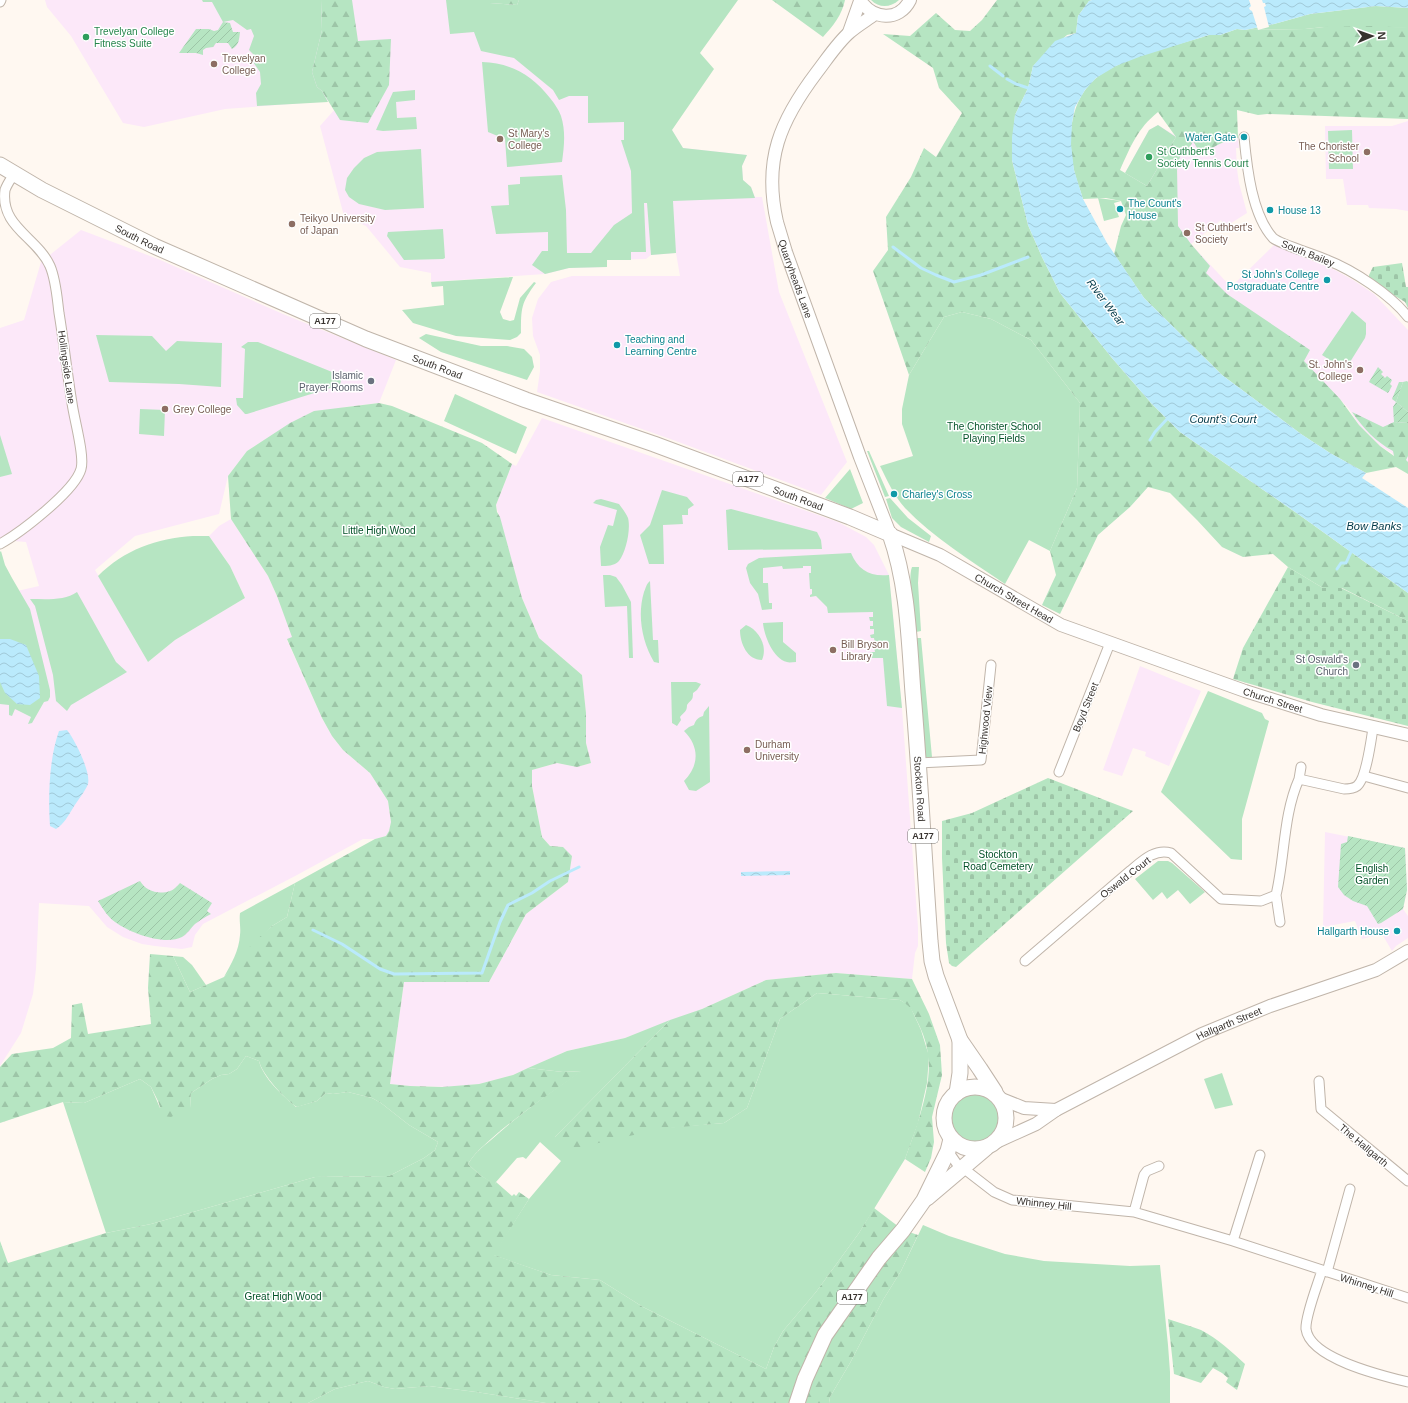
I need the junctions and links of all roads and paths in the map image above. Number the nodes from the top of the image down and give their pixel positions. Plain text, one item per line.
1 (860, 0) edge
2 (910, 0) edge
3 (875, 14) junction
4 (849, 32) junction
5 (1244, 138) dead end
6 (0, 164) edge
7 (14, 174) junction
8 (1, 200) edge
9 (1408, 317) edge
10 (890, 534) junction
11 (0, 544) edge
12 (1110, 643) junction
13 (1142, 654) joint
14 (991, 665) dead end
15 (1373, 728) junction
16 (1408, 735) edge
17 (918, 763) junction
18 (1302, 767) dead end
19 (1059, 772) dead end
20 (1364, 776) junction
21 (1299, 779) junction
22 (1408, 788) edge
23 (1276, 895) junction
24 (1280, 922) dead end
25 (1407, 953) edge
26 (1025, 961) dead end
27 (960, 1040) junction
28 (1319, 1081) dead end
29 (957, 1092) junction
30 (997, 1095) junction
31 (1321, 1109) junction
32 (1056, 1110) junction
33 (1320, 1119) dead end
34 (949, 1145) junction
35 (990, 1146) junction
36 (1260, 1156) dead end
37 (1159, 1166) dead end
38 (963, 1168) junction
39 (1408, 1181) edge
40 (1350, 1189) dead end
41 (924, 1200) junction
42 (1134, 1212) junction
43 (1233, 1241) junction
44 (1324, 1271) junction
45 (1408, 1298) edge
46 (1408, 1382) edge
47 (797, 1403) edge

1 - 3 street
1 - 4 street
2 - 3 street
3 - 4 street
4 - 10 street, Quarryheads Lane
5 - 9 street, South Bailey
6 - 7 main road, South Road / A177
7 - 8 street, Hollingside Lane
7 - 10 main road, South Road / A177
8 - 11 street, Hollingside Lane
10 - 12 street, Church Street Head
10 - 17 main road, Stockton Road / A177
12 - 13 street, Church Street Head
12 - 19 street, Boyd Street
13 - 15 street, Church Street
14 - 17 street, Highwood View
15 - 16 street, Church Street
15 - 20 street
17 - 27 main road, Stockton Road / A177
18 - 21 street
20 - 21 street
20 - 22 street
21 - 23 street
23 - 24 street
23 - 26 street, Oswald Court
25 - 32 street, Hallgarth Street
27 - 29 main road, Stockton Road / A177
27 - 30 main road, Stockton Road
28 - 31 street
29 - 30 main road
29 - 34 main road
30 - 32 street
30 - 35 main road
31 - 33 street
31 - 39 street, The Hallgarth
32 - 35 street, Hallgarth Street
34 - 35 main road
34 - 38 street, Whinney Hill
34 - 41 main road, A177
35 - 38 main road, A177
36 - 43 street
37 - 42 street
38 - 41 main road, A177
38 - 42 street, Whinney Hill
40 - 44 street, Whinney Hill
41 - 47 main road, A177
42 - 43 street, Whinney Hill
43 - 44 street, Whinney Hill
44 - 45 street, Whinney Hill
44 - 46 street

